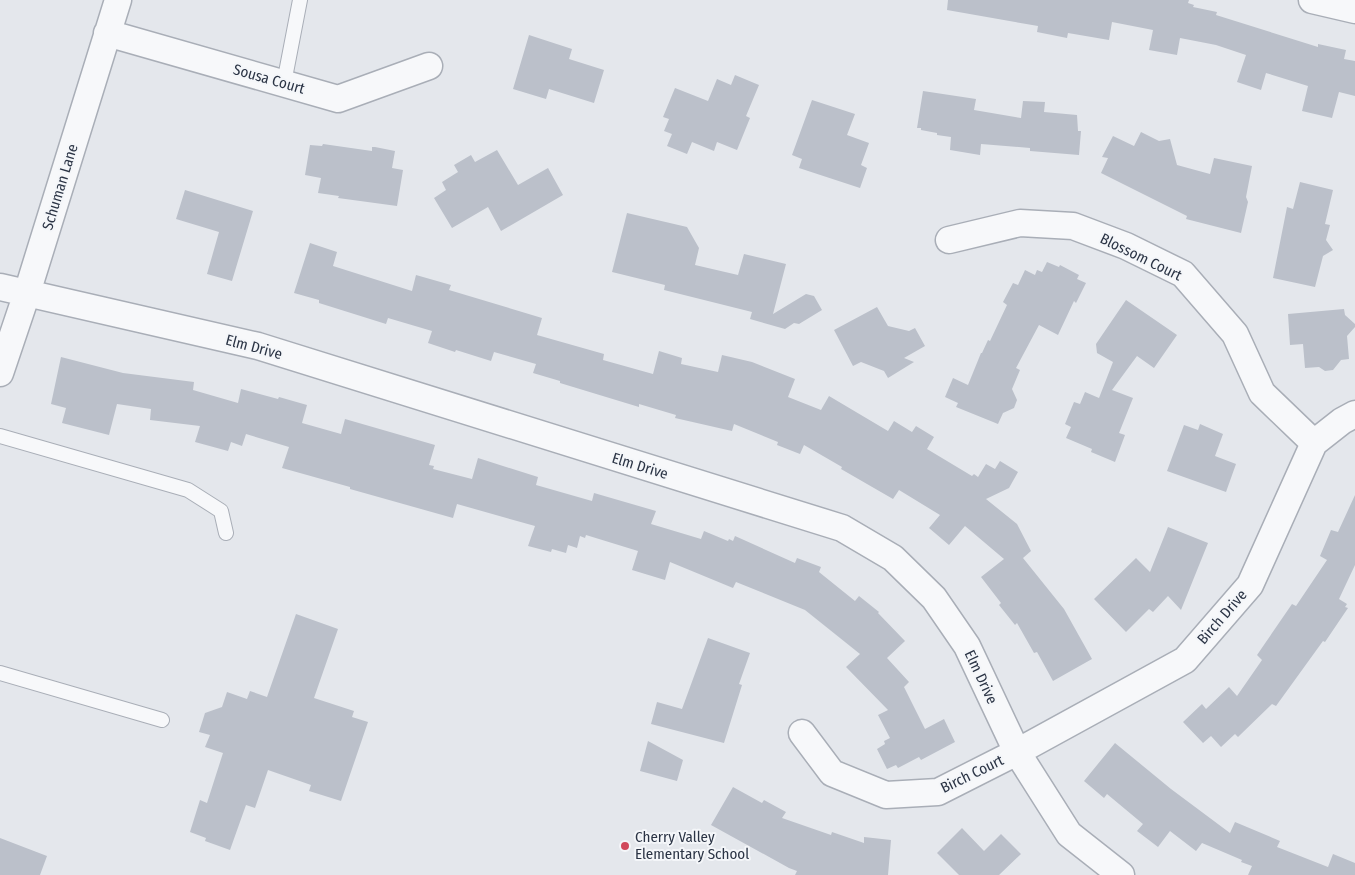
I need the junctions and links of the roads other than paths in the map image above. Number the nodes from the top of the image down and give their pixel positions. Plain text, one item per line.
1 (118, 0) edge
2 (300, 0) edge
3 (1312, 0) edge
4 (1355, 10) edge
5 (107, 33) junction
6 (429, 66) dead end
7 (284, 83) junction
8 (949, 240) dead end
9 (0, 286) edge
10 (27, 293) junction
11 (0, 373) edge
12 (1355, 414) edge
13 (0, 436) edge
14 (1314, 444) junction
15 (226, 533) dead end
16 (0, 673) edge
17 (162, 720) dead end
18 (802, 733) dead end
19 (1017, 752) junction
20 (1120, 875) edge

1 - 5 street, Schuman Lane
2 - 7 lane
3 - 4 street
5 - 7 street, Sousa Court
5 - 10 street, Schuman Lane
6 - 7 street, Sousa Court
8 - 14 street, Blossom Court
9 - 10 street, Elm Drive
10 - 11 street, Schuman Lane
10 - 19 street, Elm Drive
12 - 14 street, Birch Drive
13 - 15 lane
14 - 19 street, Birch Drive
16 - 17 lane
18 - 19 street, Birch Court
19 - 20 street, Elm Drive

